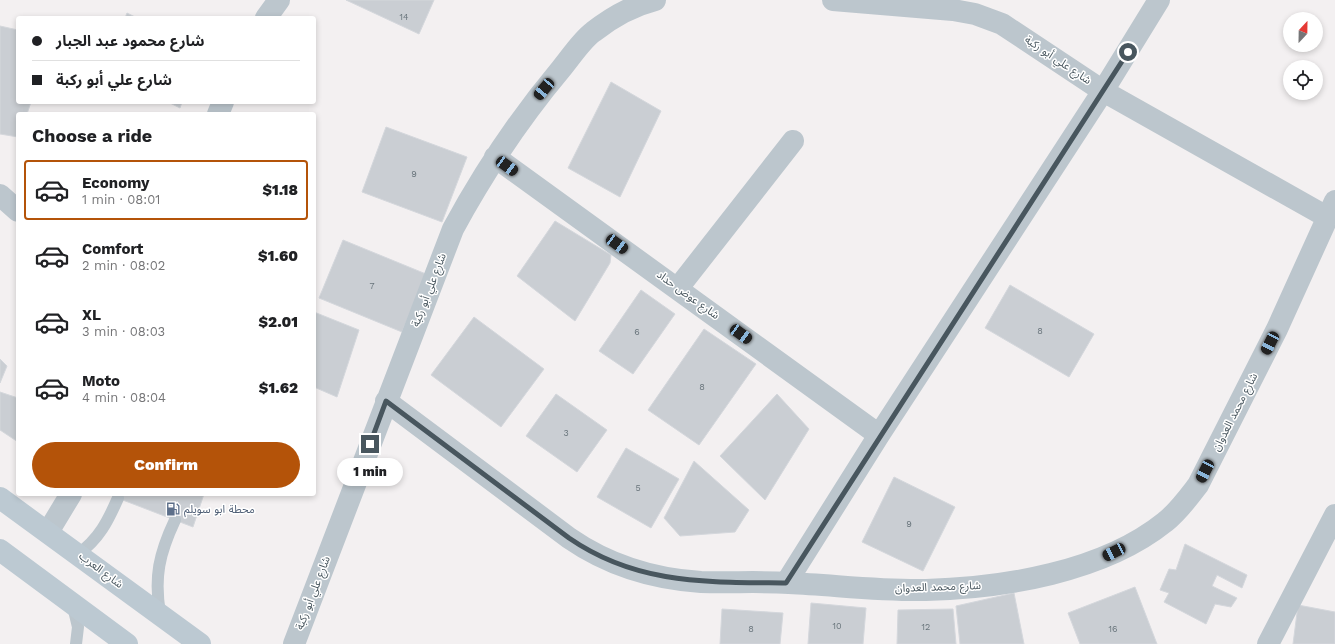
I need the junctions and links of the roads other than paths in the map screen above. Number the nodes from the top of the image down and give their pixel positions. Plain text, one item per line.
1 (279, 0) edge
2 (655, 0) edge
3 (833, 0) edge
4 (1159, 0) edge
5 (267, 16) edge
6 (1104, 91) junction
7 (794, 141) dead end
8 (495, 157) junction
9 (0, 195) edge
10 (16, 208) edge
11 (1331, 209) edge
12 (678, 288) junction
13 (386, 401) junction
14 (879, 435) junction
15 (70, 496) edge
16 (0, 498) edge
17 (118, 498) dead end
18 (1335, 515) edge
19 (175, 520) dead end
20 (48, 532) junction
21 (0, 550) edge
22 (78, 554) junction
23 (786, 583) junction
24 (72, 603) junction
25 (160, 614) junction
26 (76, 644) edge
27 (127, 644) edge
28 (200, 644) edge
29 (294, 644) edge
30 (1268, 644) edge

1 - 5 street
2 - 8 street, شارع علي أبو ركبة
3 - 6 street, شارع علي أبو ركبة
4 - 6 street
6 - 11 street, شارع علي أبو ركبة
6 - 14 street
7 - 12 street
8 - 12 street, شارع عوض حداد
8 - 13 street, شارع علي أبو ركبة
9 - 10 street
11 - 23 street, شارع محمد العدوان
12 - 14 street, شارع عوض حداد
13 - 23 street, شارع محمد العدوان
13 - 29 street, شارع علي أبو ركبة
14 - 23 street
15 - 20 street
16 - 20 main road, شارع العرب
17 - 22 lane
18 - 30 street
19 - 25 lane
20 - 22 main road, شارع العرب
21 - 24 main road
22 - 25 main road, شارع العرب
24 - 26 lane
24 - 27 main road
25 - 28 main road, شارع العرب

